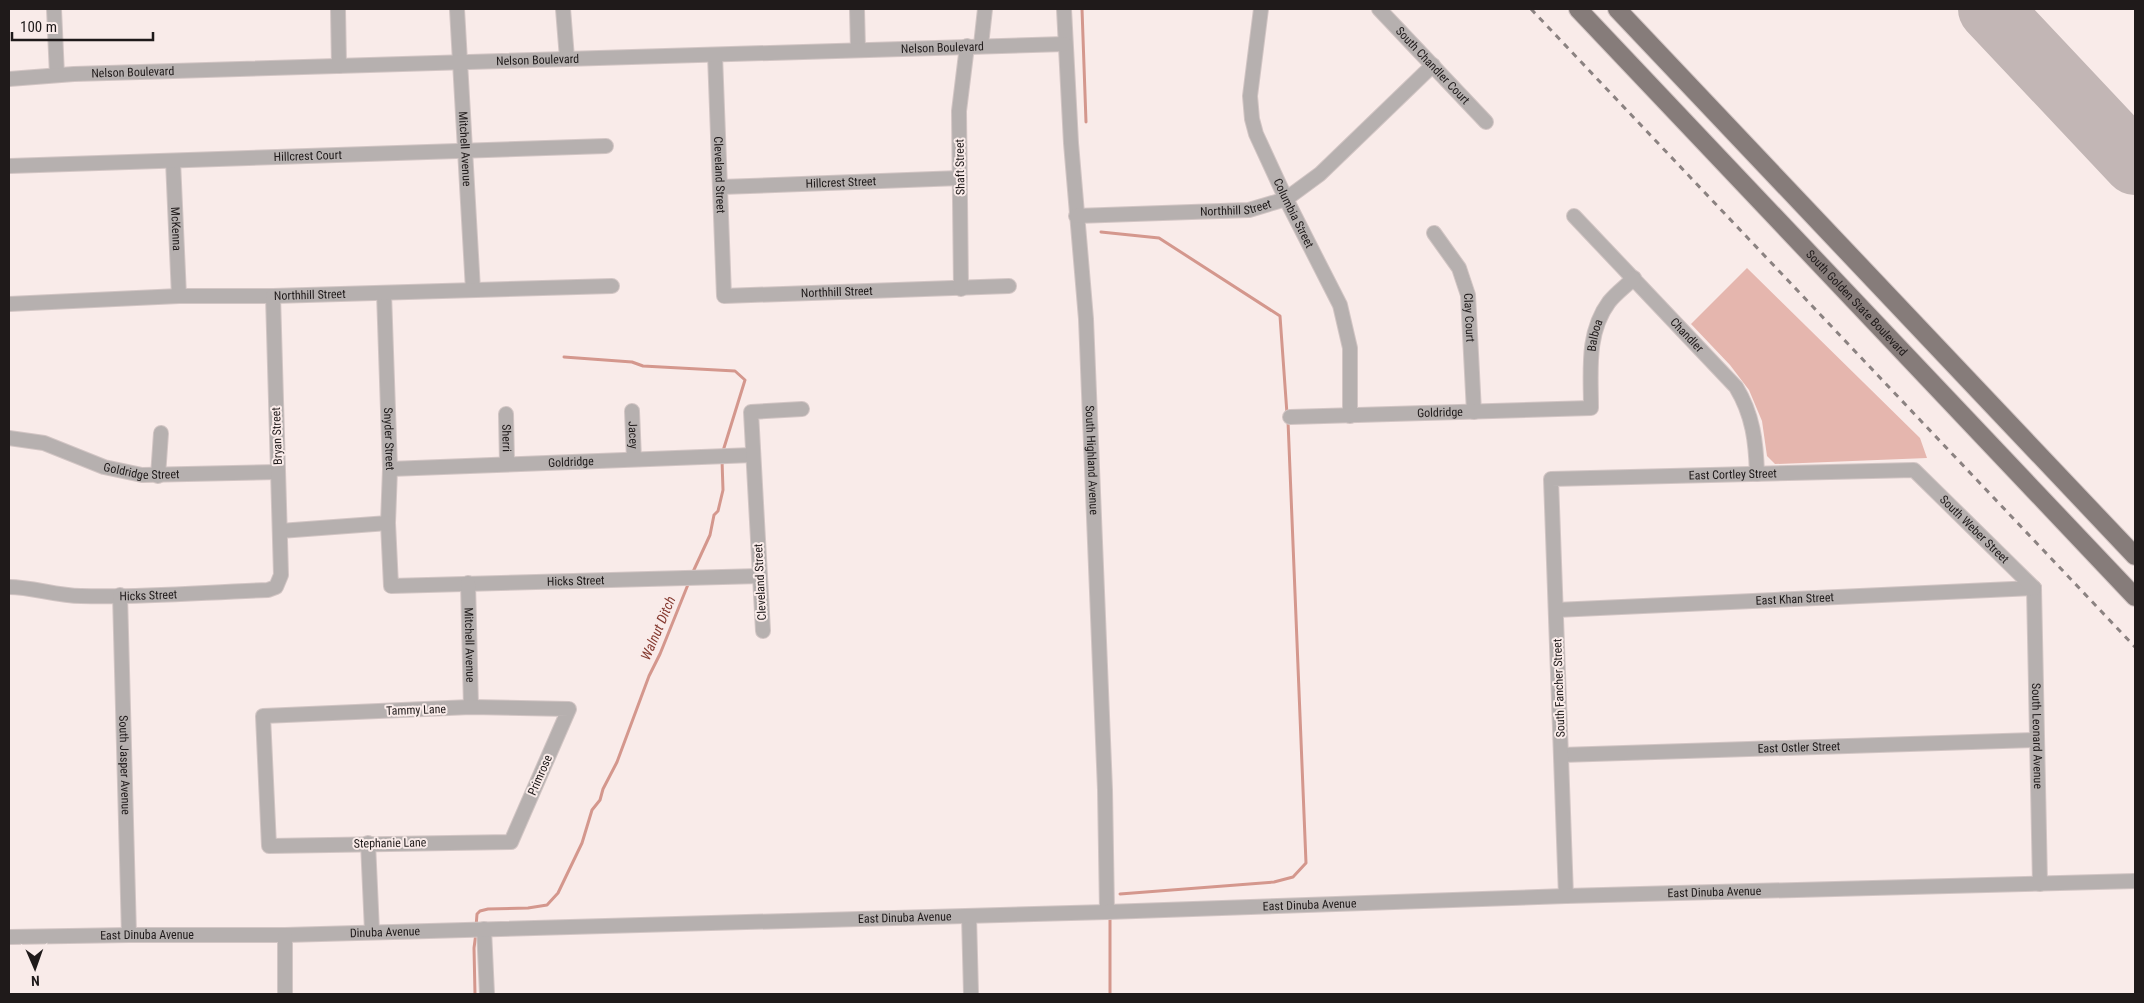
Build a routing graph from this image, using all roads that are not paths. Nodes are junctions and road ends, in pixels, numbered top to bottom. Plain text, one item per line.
1 (54, 9) edge
2 (338, 9) edge
3 (457, 9) edge
4 (563, 9) edge
5 (857, 9) edge
6 (985, 9) edge
7 (1064, 9) edge
8 (1261, 9) edge
9 (1379, 9) edge
10 (1578, 9) edge
11 (1616, 9) edge
12 (1065, 44) junction
13 (981, 45) junction
14 (966, 46) junction
15 (858, 50) junction
16 (715, 55) junction
17 (567, 58) junction
18 (459, 62) junction
19 (1433, 65) junction
20 (340, 66) junction
21 (58, 75) junction
22 (9, 79) edge
23 (1486, 122) dead end
24 (606, 146) dead end
25 (466, 150) junction
26 (173, 161) junction
27 (9, 166) edge
28 (960, 178) junction
29 (721, 187) junction
30 (1286, 199) junction
31 (1076, 216) junction
32 (1574, 216) dead end
33 (1434, 233) dead end
34 (1634, 278) junction
35 (612, 286) dead end
36 (1009, 286) dead end
37 (962, 289) junction
38 (472, 290) junction
39 (384, 293) junction
40 (179, 296) junction
41 (272, 296) junction
42 (724, 296) joint
43 (9, 304) edge
44 (1591, 408) joint
45 (802, 409) dead end
46 (632, 411) dead end
47 (1474, 412) junction
48 (506, 414) dead end
49 (1350, 416) junction
50 (1290, 417) dead end
51 (161, 433) dead end
52 (9, 438) edge
53 (753, 455) junction
54 (634, 459) junction
55 (507, 463) junction
56 (390, 468) junction
57 (1914, 470) joint
58 (278, 472) junction
59 (1757, 474) junction
60 (158, 476) junction
61 (1551, 479) joint
62 (388, 523) junction
63 (280, 531) junction
64 (2135, 556) edge
65 (281, 575) joint
66 (760, 576) junction
67 (468, 584) junction
68 (392, 586) joint
69 (9, 587) edge
70 (2034, 588) junction
71 (120, 596) junction
72 (2135, 597) edge
73 (1556, 610) junction
74 (763, 631) dead end
75 (471, 707) junction
76 (569, 709) joint
77 (2036, 740) junction
78 (1561, 755) junction
79 (510, 842) joint
80 (368, 843) junction
81 (269, 846) joint
82 (2135, 881) edge
83 (2040, 884) junction
84 (1566, 896) junction
85 (1107, 912) junction
86 (969, 916) junction
87 (484, 929) junction
88 (372, 931) junction
89 (129, 934) junction
90 (286, 935) junction
91 (9, 937) edge
92 (285, 994) edge
93 (487, 994) edge
94 (971, 994) edge

1 - 21 street
2 - 20 street
3 - 18 street, Mitchell Avenue
4 - 17 street
5 - 15 street
6 - 13 street
7 - 12 street, South Highland Avenue
8 - 30 street, Columbia Street
9 - 19 street, South Chandler Court
10 - 72 main road, South Golden State Boulevard
11 - 64 main road
12 - 13 street, Nelson Boulevard
12 - 31 street, South Highland Avenue
13 - 14 street, Nelson Boulevard
14 - 15 street, Nelson Boulevard
14 - 28 street, Shaft Street
15 - 16 street, Nelson Boulevard
16 - 17 street, Nelson Boulevard
16 - 29 street, Cleveland Street
17 - 18 street, Nelson Boulevard
18 - 20 street, Nelson Boulevard
18 - 25 street, Mitchell Avenue
19 - 23 street, South Chandler Court
19 - 30 street, Northhill Street
20 - 21 street, Nelson Boulevard
21 - 22 street, Nelson Boulevard
24 - 25 street, Hillcrest Court
25 - 26 street, Hillcrest Court
25 - 38 street, Mitchell Avenue
26 - 27 street, Hillcrest Court
26 - 40 street, McKenna
28 - 29 street, Hillcrest Street
28 - 37 street, Shaft Street
29 - 42 street, Cleveland Street
30 - 31 street, Northhill Street
30 - 49 street, Columbia Street
31 - 85 street, South Highland Avenue
32 - 34 street, Chandler
33 - 47 street, Clay Court
34 - 44 street, Balboa
34 - 59 street, Chandler
35 - 38 street, Northhill Street
36 - 37 street, Northhill Street
37 - 42 street, Northhill Street
38 - 39 street, Northhill Street
39 - 41 street, Northhill Street
39 - 56 street, Snyder Street
40 - 41 street, Northhill Street
40 - 43 street, Northhill Street
41 - 58 street, Bryan Street
44 - 47 street, Goldridge
45 - 53 street, Cleveland Street
46 - 54 street, Jacey
47 - 49 street, Goldridge
48 - 55 street, Sherri
49 - 50 street, Goldridge
51 - 60 street
52 - 60 street, Goldridge Street
53 - 54 street, Goldridge
53 - 66 street, Cleveland Street
54 - 55 street, Goldridge
55 - 56 street, Goldridge
56 - 62 street, Snyder Street
57 - 59 street, East Cortley Street
57 - 70 street, South Weber Street
58 - 60 street, Goldridge Street
58 - 63 street, Bryan Street
59 - 61 street, East Cortley Street
61 - 73 street, South Fancher Street
62 - 63 street
62 - 68 street, Snyder Street
63 - 65 street, Bryan Street
65 - 71 street, Hicks Street
66 - 67 street, Hicks Street
66 - 74 street, Cleveland Street
67 - 68 street, Hicks Street
67 - 75 street, Mitchell Avenue
69 - 71 street, Hicks Street
70 - 73 street, East Khan Street
70 - 77 street, South Leonard Avenue
71 - 89 street, South Jasper Avenue
73 - 78 street, South Fancher Street
75 - 76 street, Tammy Lane
75 - 81 street, Tammy Lane
76 - 79 street, Primrose
77 - 78 street, East Ostler Street
77 - 83 street, South Leonard Avenue
78 - 84 street, South Fancher Street
79 - 80 street, Stephanie Lane
80 - 81 street, Stephanie Lane
80 - 88 street
82 - 83 street, East Dinuba Avenue
83 - 84 street, East Dinuba Avenue
84 - 85 street, East Dinuba Avenue
85 - 86 street, East Dinuba Avenue
86 - 87 street, East Dinuba Avenue
86 - 94 street
87 - 88 street, Dinuba Avenue
87 - 93 street
88 - 90 street, Dinuba Avenue
89 - 90 street, East Dinuba Avenue
89 - 91 street, East Dinuba Avenue
90 - 92 street

